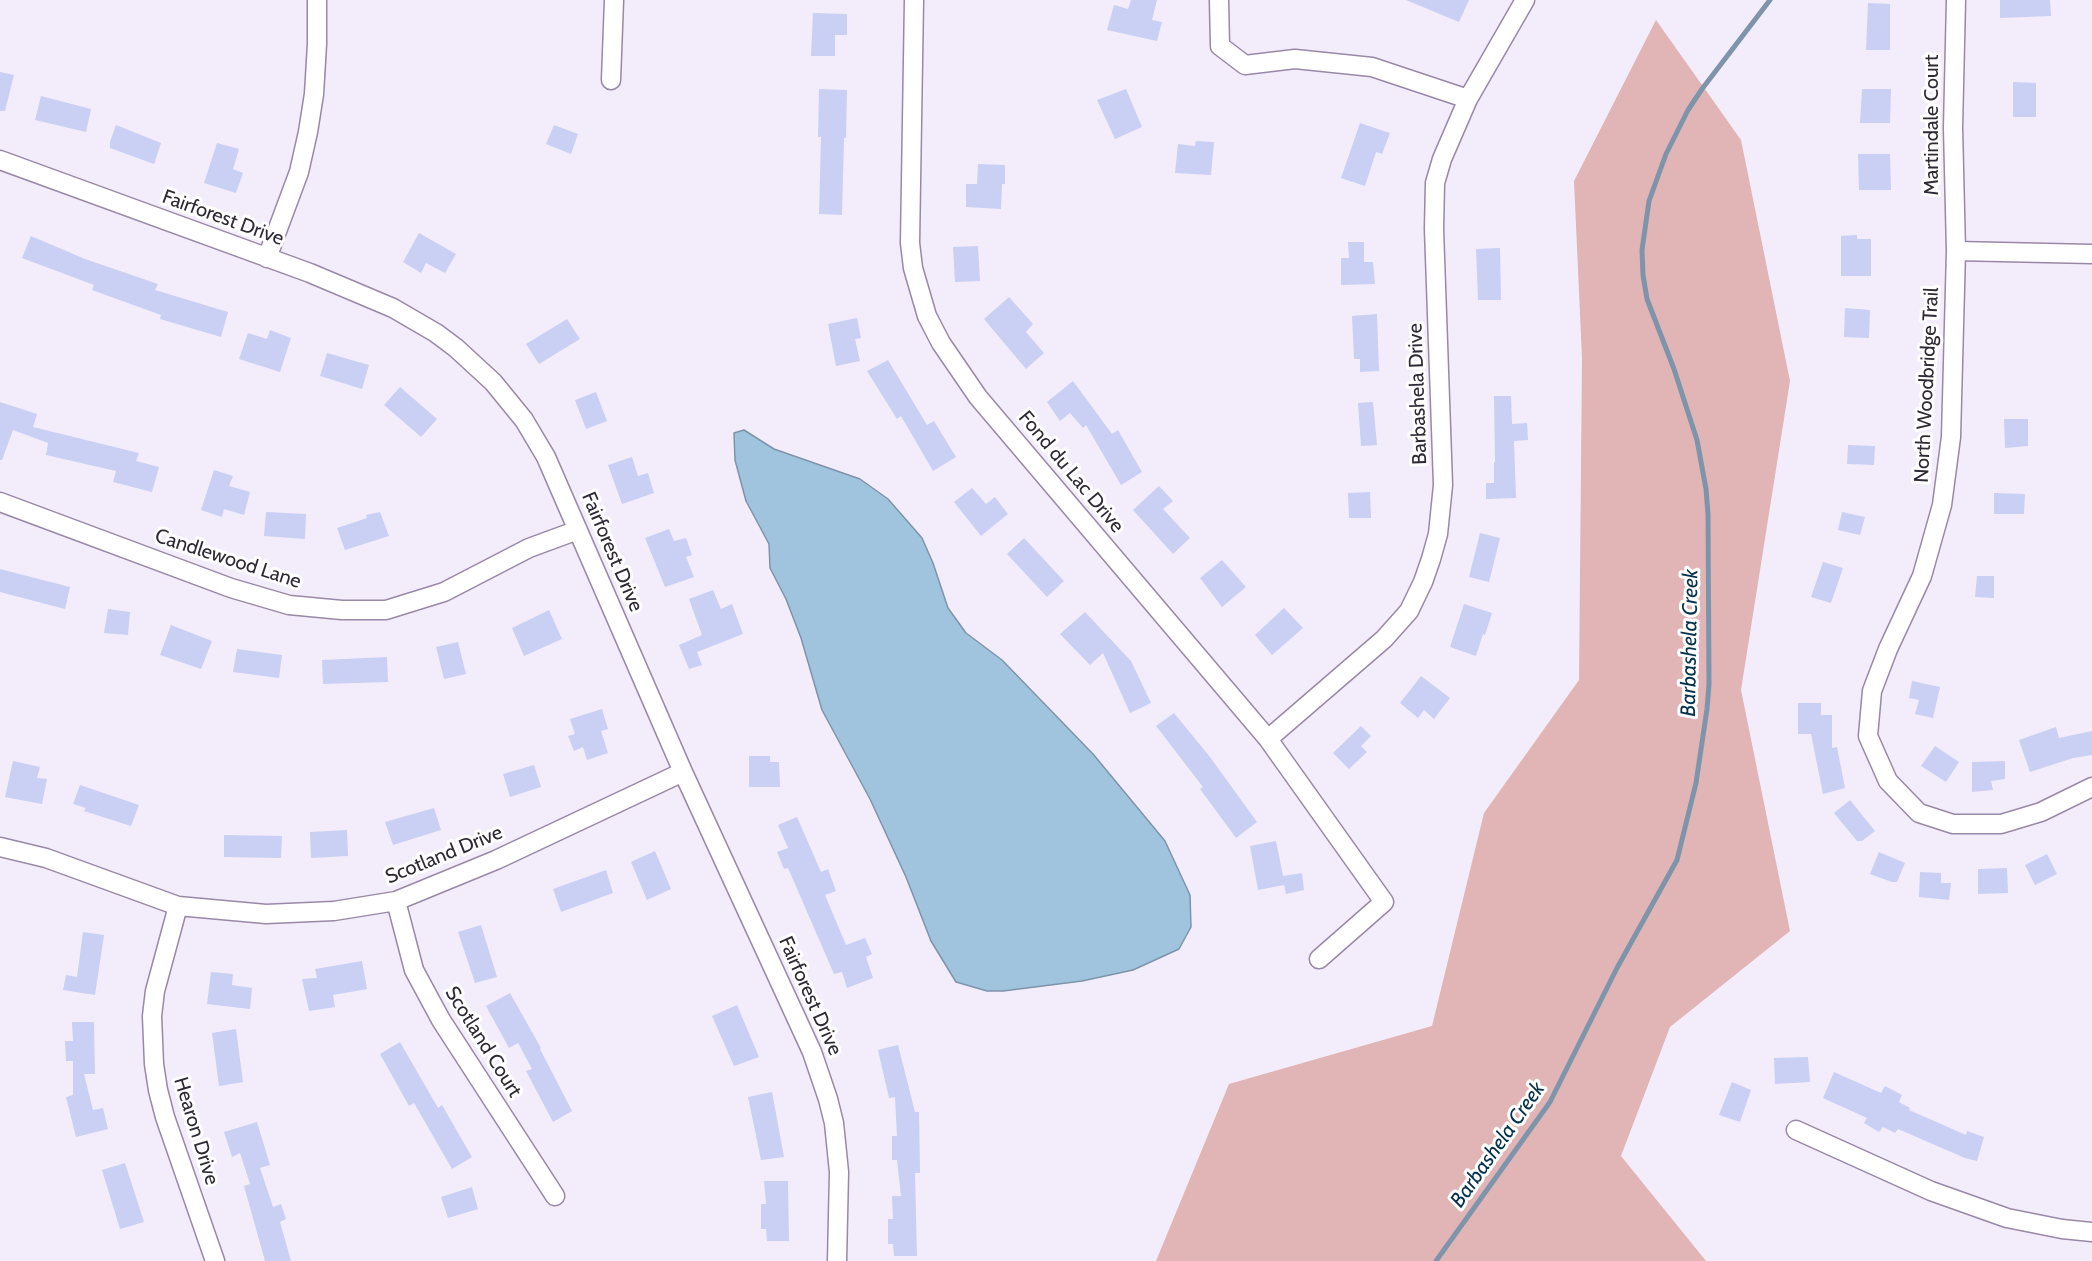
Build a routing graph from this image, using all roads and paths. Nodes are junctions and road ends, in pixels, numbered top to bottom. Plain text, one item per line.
1 (317, 0) edge
2 (614, 0) edge
3 (914, 0) edge
4 (1219, 0) edge
5 (1525, 0) edge
6 (1956, 0) edge
7 (611, 80) dead end
8 (1468, 99) junction
9 (0, 160) edge
10 (1956, 250) junction
11 (2092, 254) edge
12 (267, 258) junction
13 (0, 502) edge
14 (578, 530) junction
15 (1268, 739) junction
16 (683, 772) junction
17 (2092, 787) edge
18 (0, 847) edge
19 (396, 901) junction
20 (178, 906) junction
21 (1319, 959) dead end
22 (1796, 1130) dead end
23 (555, 1196) dead end
24 (2092, 1232) edge
25 (215, 1261) edge
26 (837, 1261) edge

1 - 12 street
2 - 7 street
3 - 15 street, Fond du Lac Drive
4 - 8 street
5 - 8 street, Barbashela Drive
6 - 10 street, Martindale Court
8 - 15 street, Barbashela Drive
9 - 12 street, Fairforest Drive
10 - 11 street
10 - 17 street, North Woodbridge Trail
12 - 14 street, Fairforest Drive
13 - 14 street, Candlewood Lane
14 - 16 street, Fairforest Drive
15 - 21 street, Fond du Lac Drive
16 - 19 street, Scotland Drive
16 - 26 street, Fairforest Drive
18 - 20 street, Scotland Drive
19 - 20 street, Scotland Drive
19 - 23 street, Scotland Court
20 - 25 street, Hearon Drive
22 - 24 street

